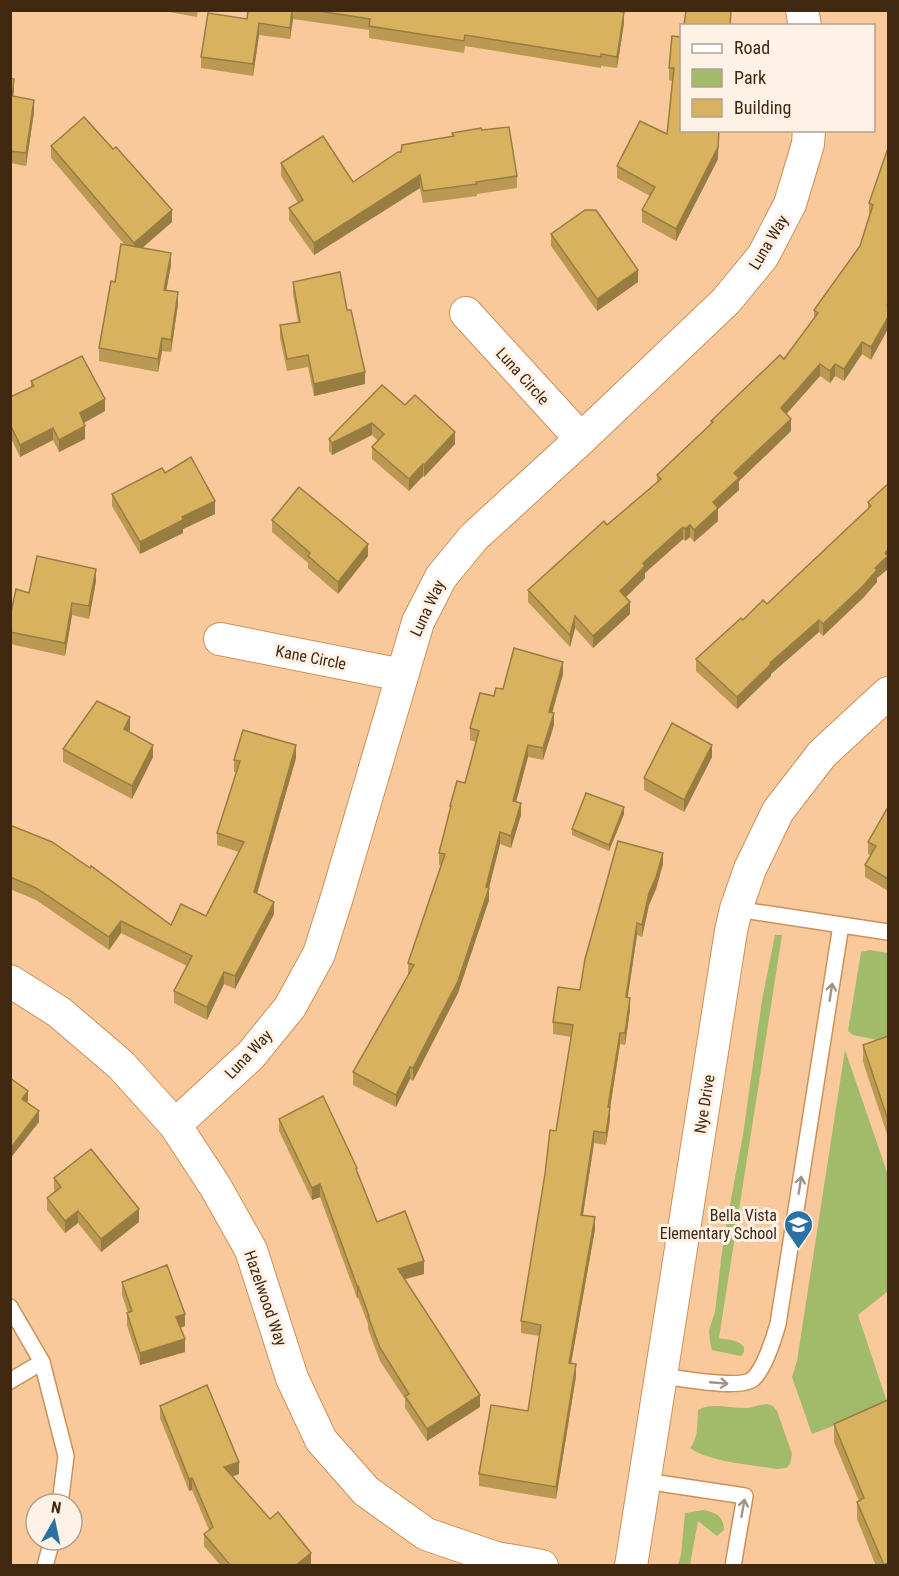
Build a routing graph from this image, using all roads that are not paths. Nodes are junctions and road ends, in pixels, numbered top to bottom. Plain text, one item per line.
1 (809, 132) edge
2 (466, 313) dead end
3 (581, 439) junction
4 (220, 639) dead end
5 (402, 675) junction
6 (888, 693) edge
7 (736, 909) junction
8 (841, 925) junction
9 (888, 932) edge
10 (10, 981) edge
11 (175, 1125) junction
12 (10, 1307) edge
13 (42, 1362) junction
14 (661, 1376) junction
15 (10, 1381) edge
16 (645, 1480) junction
17 (62, 1492) edge
18 (542, 1566) edge
19 (632, 1566) edge
20 (733, 1566) edge

1 - 3 street, Luna Way
2 - 3 street, Luna Circle
3 - 5 street, Luna Way
4 - 5 street, Kane Circle
5 - 11 street, Luna Way
6 - 7 street, Nye Drive
7 - 8 lane
7 - 14 street, Nye Drive
8 - 9 lane
14 -> 8 lane
10 - 11 street, Hazelwood Way
11 - 18 street, Hazelwood Way
12 - 13 lane
13 - 15 lane
13 - 17 lane
14 - 16 street, Nye Drive
16 - 19 street, Nye Drive
20 -> 16 lane

